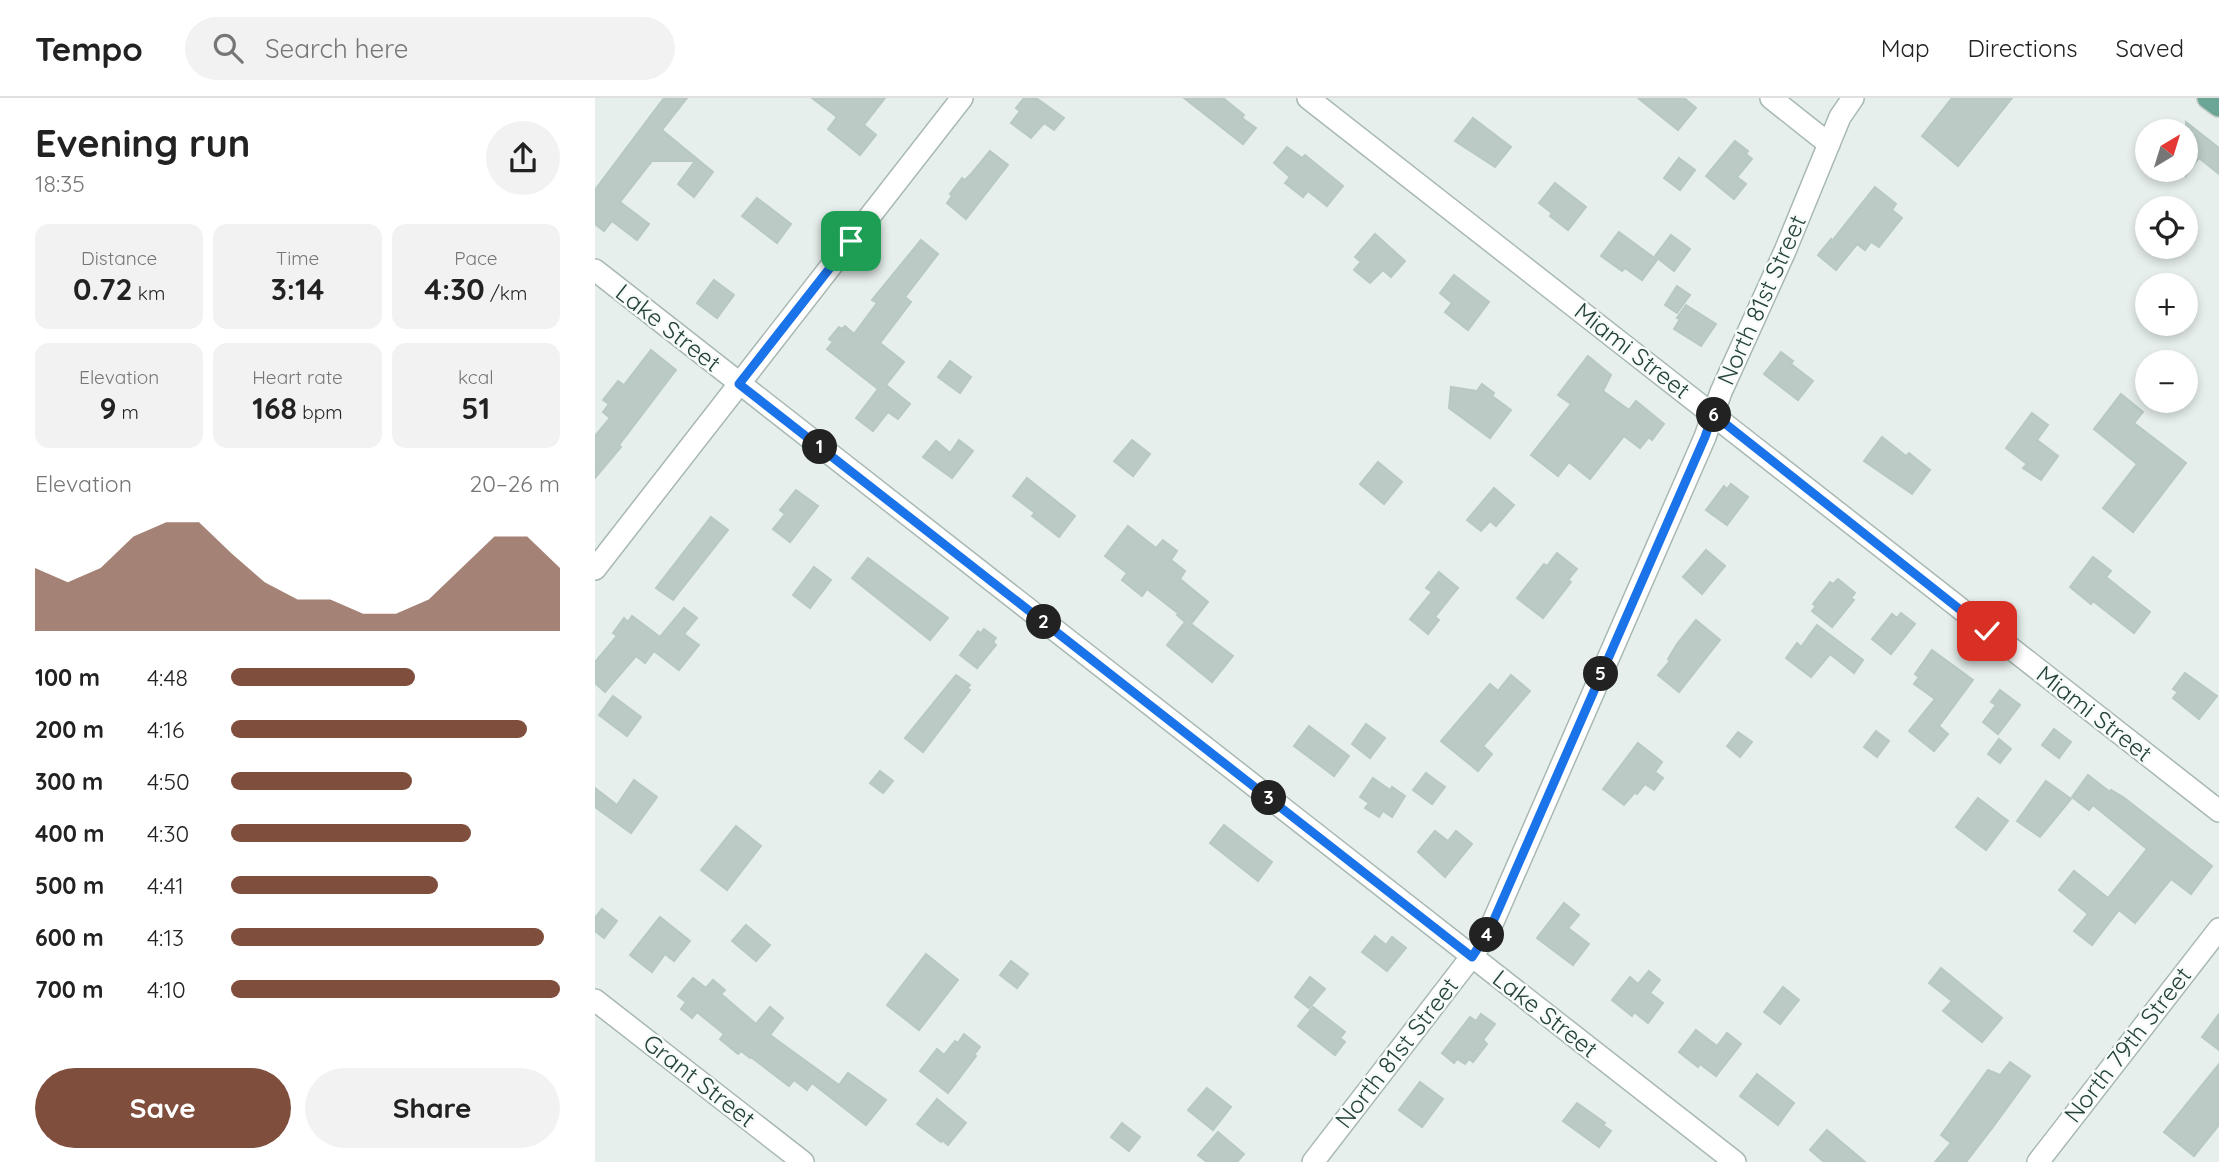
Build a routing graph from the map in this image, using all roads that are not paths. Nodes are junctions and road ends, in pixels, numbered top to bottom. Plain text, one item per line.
1 (962, 98) edge
2 (1308, 98) edge
3 (1770, 98) edge
4 (1853, 98) edge
5 (2209, 98) edge
6 (2219, 106) edge
7 (1829, 144) junction
8 (595, 270) edge
9 (739, 384) junction
10 (1713, 414) junction
11 (595, 569) edge
12 (2219, 811) edge
13 (2219, 929) edge
14 (1472, 957) junction
15 (595, 1000) edge
16 (803, 1162) edge
17 (1313, 1162) edge
18 (1735, 1162) edge
19 (2038, 1162) edge

1 - 9 street
2 - 10 street, Miami Street
3 - 7 street
4 - 7 street, North 81st Street
5 - 6 main road
7 - 10 street, North 81st Street
8 - 9 street, Lake Street
9 - 11 street
9 - 14 street, Lake Street
10 - 12 street, Miami Street
10 - 14 street, North 81st Street
13 - 19 street, North 79th Street
14 - 17 street, North 81st Street
14 - 18 street, Lake Street
15 - 16 street, Grant Street

